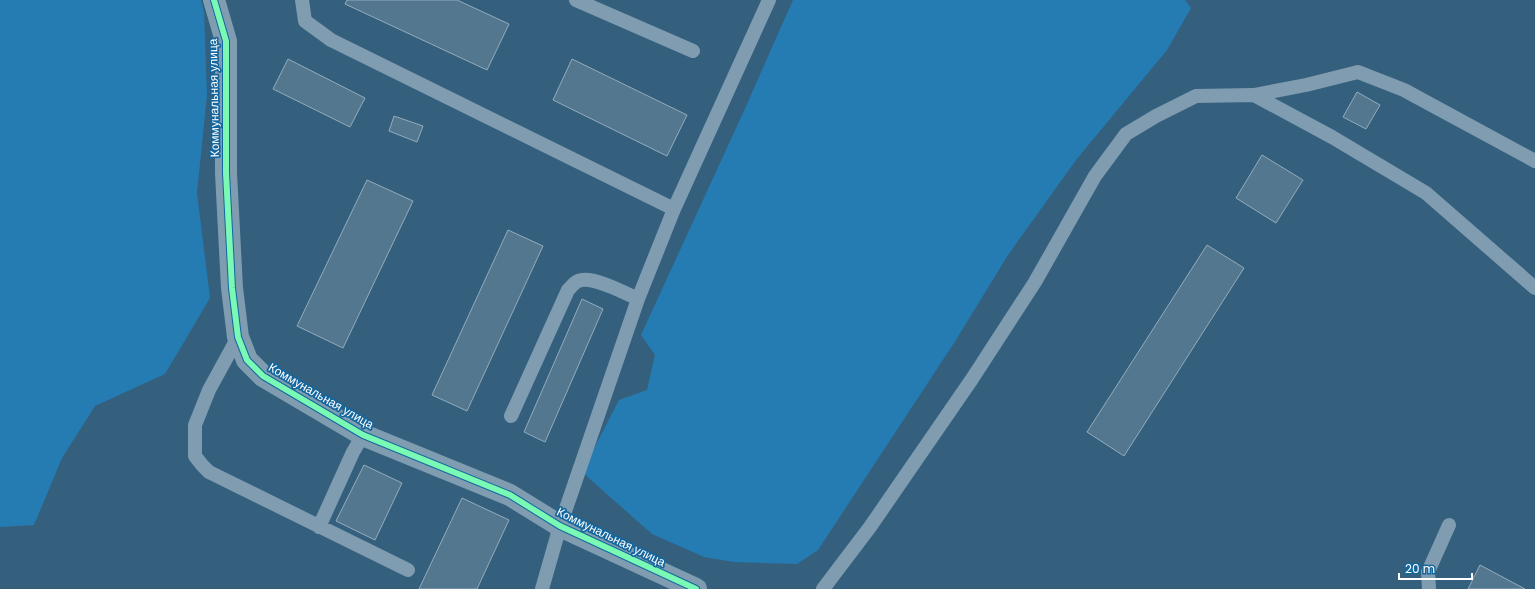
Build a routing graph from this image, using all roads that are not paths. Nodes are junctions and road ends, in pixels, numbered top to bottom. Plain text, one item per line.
1 (214, 0) edge
2 (302, 0) edge
3 (576, 0) edge
4 (769, 0) edge
5 (693, 51) dead end
6 (1254, 95) junction
7 (1535, 161) edge
8 (674, 209) junction
9 (1535, 288) edge
10 (638, 299) junction
11 (238, 337) junction
12 (512, 416) dead end
13 (363, 435) junction
14 (1450, 525) dead end
15 (560, 526) junction
16 (319, 527) junction
17 (408, 570) dead end
18 (542, 589) edge
19 (696, 589) edge
20 (823, 589) edge
21 (1429, 589) edge

1 - 11 street, Коммунальная улица
2 - 8 lane
3 - 5 lane
4 - 8 lane
6 - 7 lane
6 - 9 lane
6 - 20 lane
8 - 10 lane
10 - 12 lane
10 - 15 lane
11 - 13 street, Коммунальная улица
11 - 16 lane
13 - 15 street, Коммунальная улица
13 - 16 lane
14 - 21 lane
15 - 18 lane
15 - 19 street, Коммунальная улица
16 - 17 lane

